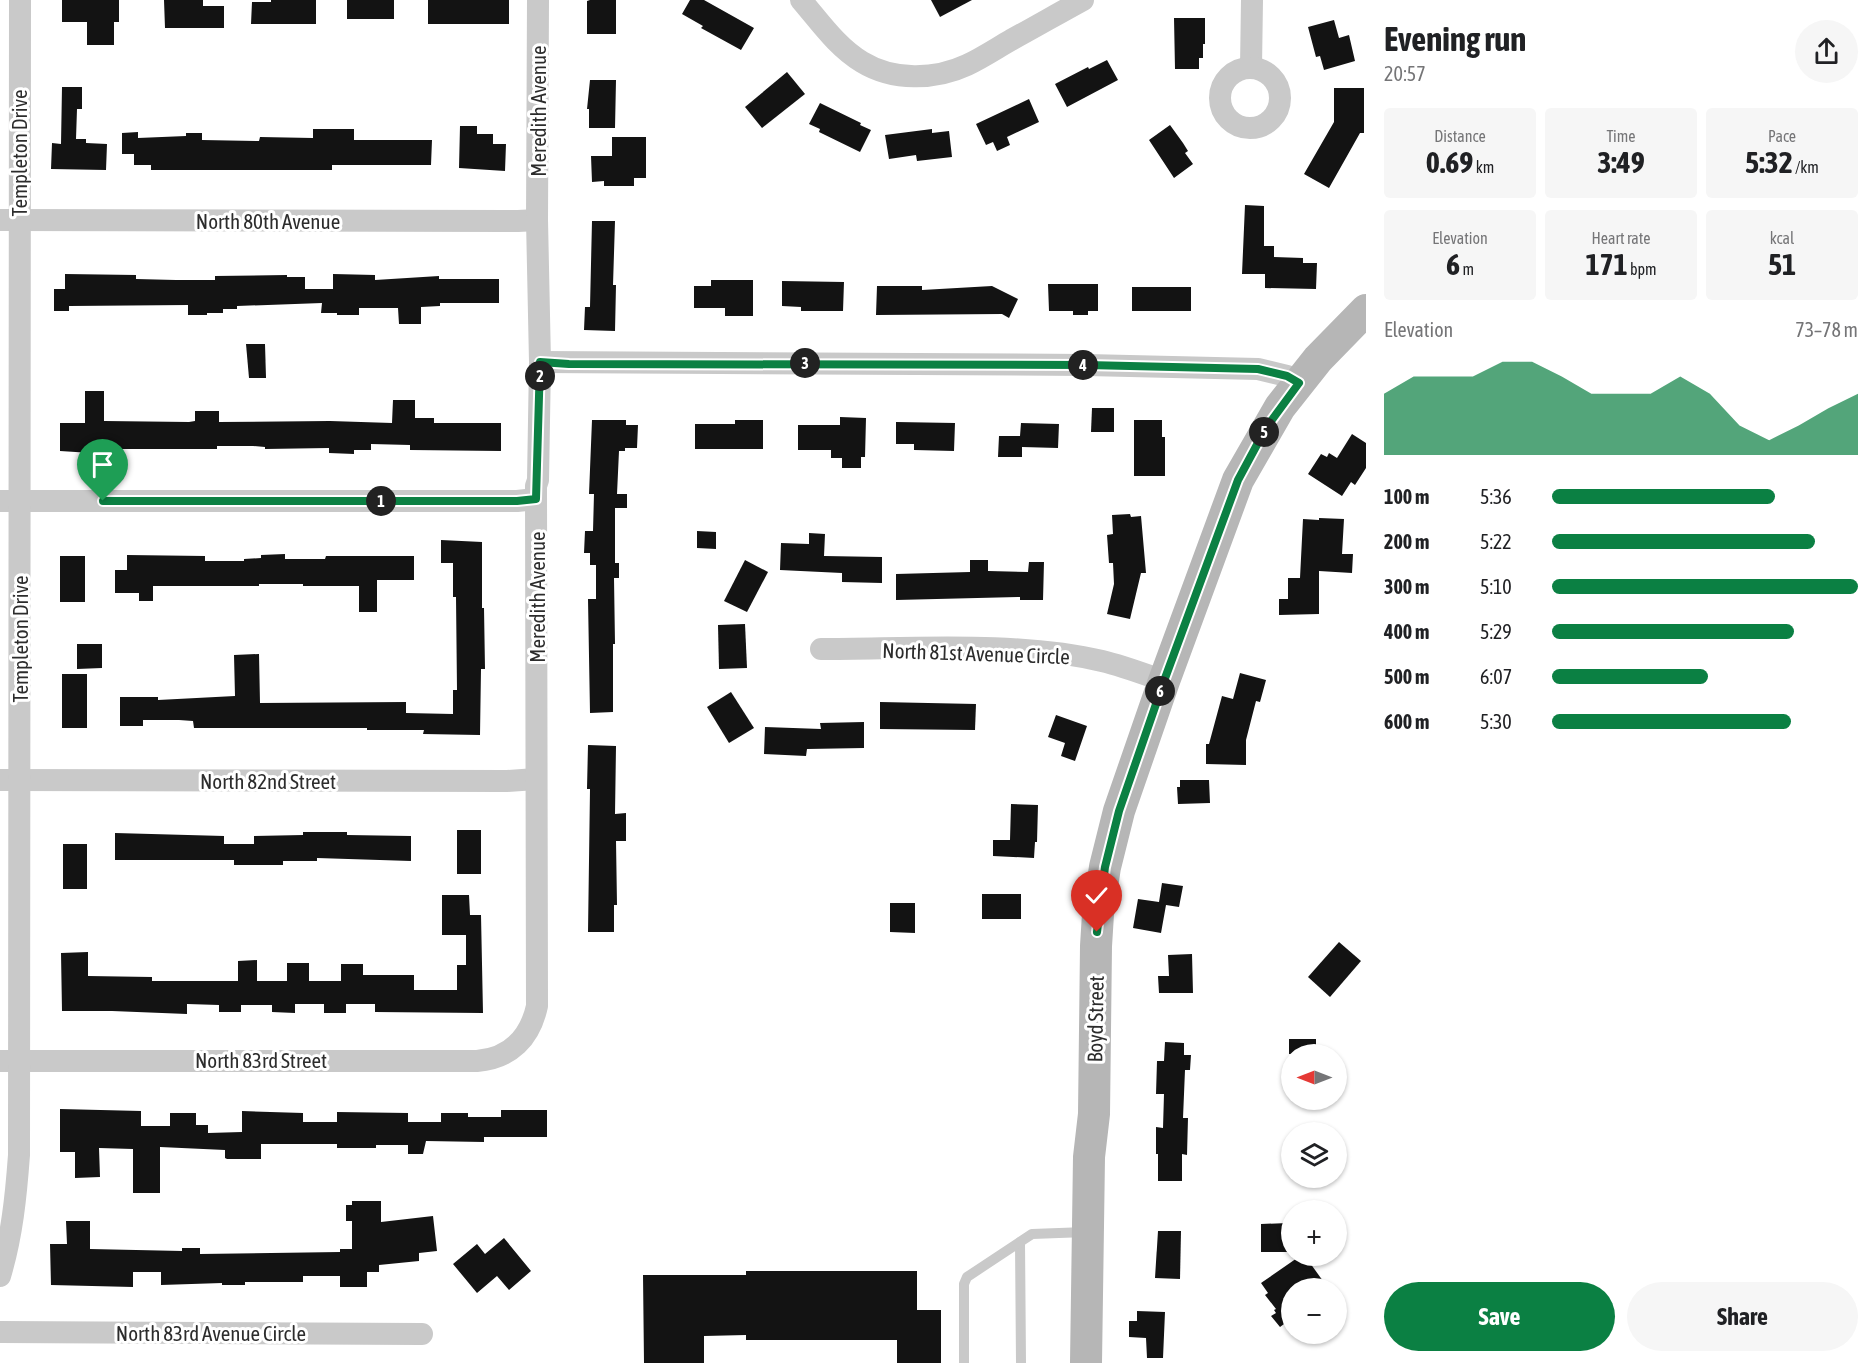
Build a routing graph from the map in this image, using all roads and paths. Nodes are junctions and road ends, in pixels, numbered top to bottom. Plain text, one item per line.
1 (20, 0) edge
2 (538, 0) edge
3 (801, 0) edge
4 (1083, 0) edge
5 (1252, 0) edge
6 (1251, 68) dead end
7 (10, 220) edge
8 (537, 220) junction
9 (1366, 310) edge
10 (540, 362) junction
11 (1299, 383) junction
12 (536, 499) junction
13 (10, 501) edge
14 (821, 649) dead end
15 (1164, 681) junction
16 (536, 779) junction
17 (10, 780) edge
18 (519, 1044) joint
19 (10, 1061) edge
20 (1088, 1232) junction
21 (1020, 1242) junction
22 (0, 1276) edge
23 (0, 1332) edge
24 (422, 1334) dead end
25 (964, 1363) edge
26 (1021, 1363) edge
27 (1086, 1363) edge

1 - 7 street, Templeton Drive
2 - 8 street, Meredith Avenue
3 - 4 street
5 - 6 street
7 - 8 street, North 80th Avenue
7 - 13 street, Templeton Drive
8 - 10 street, Meredith Avenue
9 - 11 street, Boyd Street
10 - 11 street
10 - 12 street, Meredith Avenue
11 - 15 street, Boyd Street
12 - 13 street
12 - 16 street, Meredith Avenue
13 - 17 street, Templeton Drive
14 - 15 street, North 81st Avenue Circle
15 - 20 street, Boyd Street
16 - 17 street, North 82nd Street
16 - 18 street, Meredith Avenue
17 - 19 street, Templeton Drive
18 - 19 street, North 83rd Street
19 - 22 street, Templeton Drive
20 - 21 lane
20 - 27 street, Boyd Street
21 - 25 lane
21 - 26 lane
23 - 24 street, North 83rd Avenue Circle

